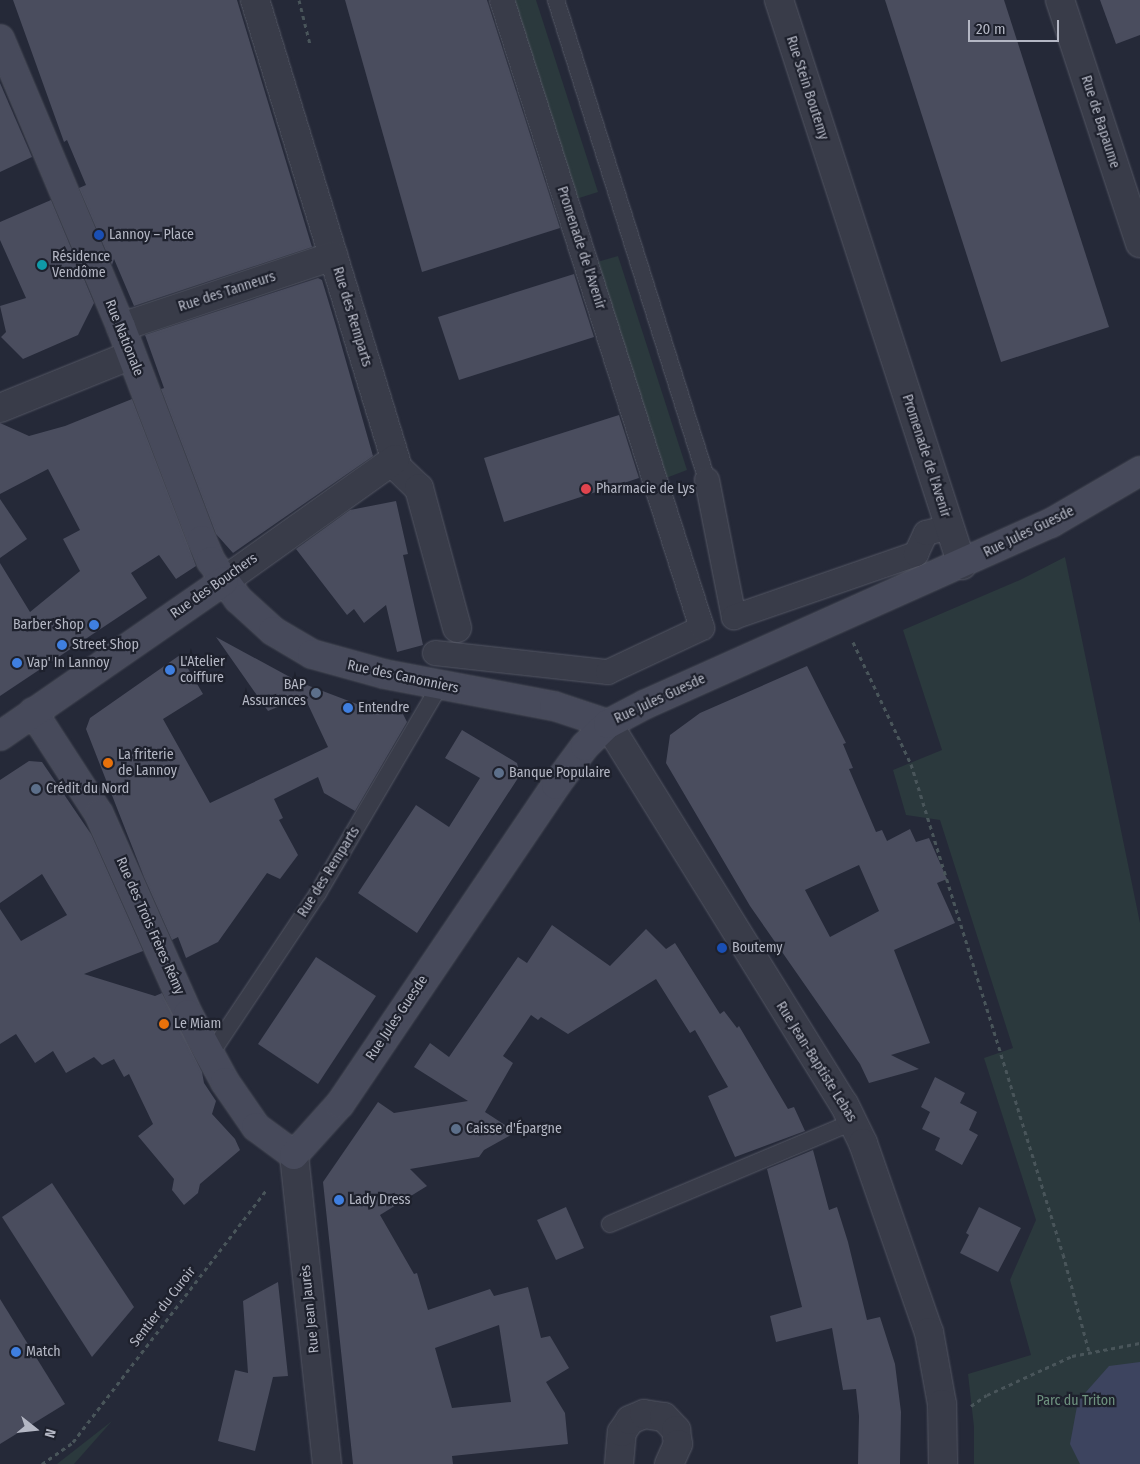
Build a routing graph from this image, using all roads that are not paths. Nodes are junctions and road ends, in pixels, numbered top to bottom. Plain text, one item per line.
1 (255, 0) edge
2 (502, 0) edge
3 (556, 0) edge
4 (779, 0) edge
5 (1060, 0) edge
6 (0, 38) edge
7 (835, 176) joint
8 (1140, 243) edge
9 (333, 256) junction
10 (121, 327) junction
11 (131, 355) junction
12 (7, 405) edge
13 (395, 459) junction
14 (1140, 471) edge
15 (707, 480) joint
16 (950, 527) junction
17 (962, 565) junction
18 (224, 581) junction
19 (734, 616) junction
20 (457, 628) dead end
21 (702, 628) junction
22 (435, 653) dead end
23 (440, 685) junction
24 (33, 712) junction
25 (608, 724) junction
26 (0, 736) edge
27 (210, 1055) junction
28 (854, 1122) junction
29 (294, 1155) junction
30 (610, 1224) dead end
31 (327, 1464) edge
32 (619, 1464) edge
33 (669, 1464) edge
34 (943, 1464) edge

1 - 9 street, Rue des Remparts
2 - 21 street, Promenade de l'Avenir
3 - 15 lane
4 - 7 street, Rue Stein Boutemy
5 - 8 street, Rue de Bapaume
6 - 10 main road, Rue Nationale
7 - 16 street, Promenade de l'Avenir
9 - 10 street, Rue des Tanneurs
9 - 13 street, Rue des Remparts
10 - 11 main road, Rue Nationale
11 - 12 street
11 - 18 main road, Rue Nationale
13 - 18 street, Rue des Bouchers
13 - 20 street, Rue des Remparts
14 - 17 main road, Rue Jules Guesde
15 - 19 street
16 - 17 street, Promenade de l'Avenir
16 - 19 street
17 - 25 main road, Rue Jules Guesde
18 - 23 main road, Rue des Canonniers
18 - 24 main road, Rue des Bouchers
19 - 21 street
21 - 22 street
23 - 25 main road, Rue des Canonniers
23 - 27 lane, Rue des Remparts
24 - 26 main road, Rue des Bouchers
24 - 27 main road, Rue des Trois Frères Rémy
25 - 28 street, Rue Jean-Baptiste Lebas
25 - 29 main road, Rue Jules Guesde
27 - 29 main road, Rue des Trois Frères Rémy
28 - 30 lane
28 - 34 street, Rue Jean-Baptiste Lebas
29 - 31 street, Rue Jean Jaurès
32 - 33 street

